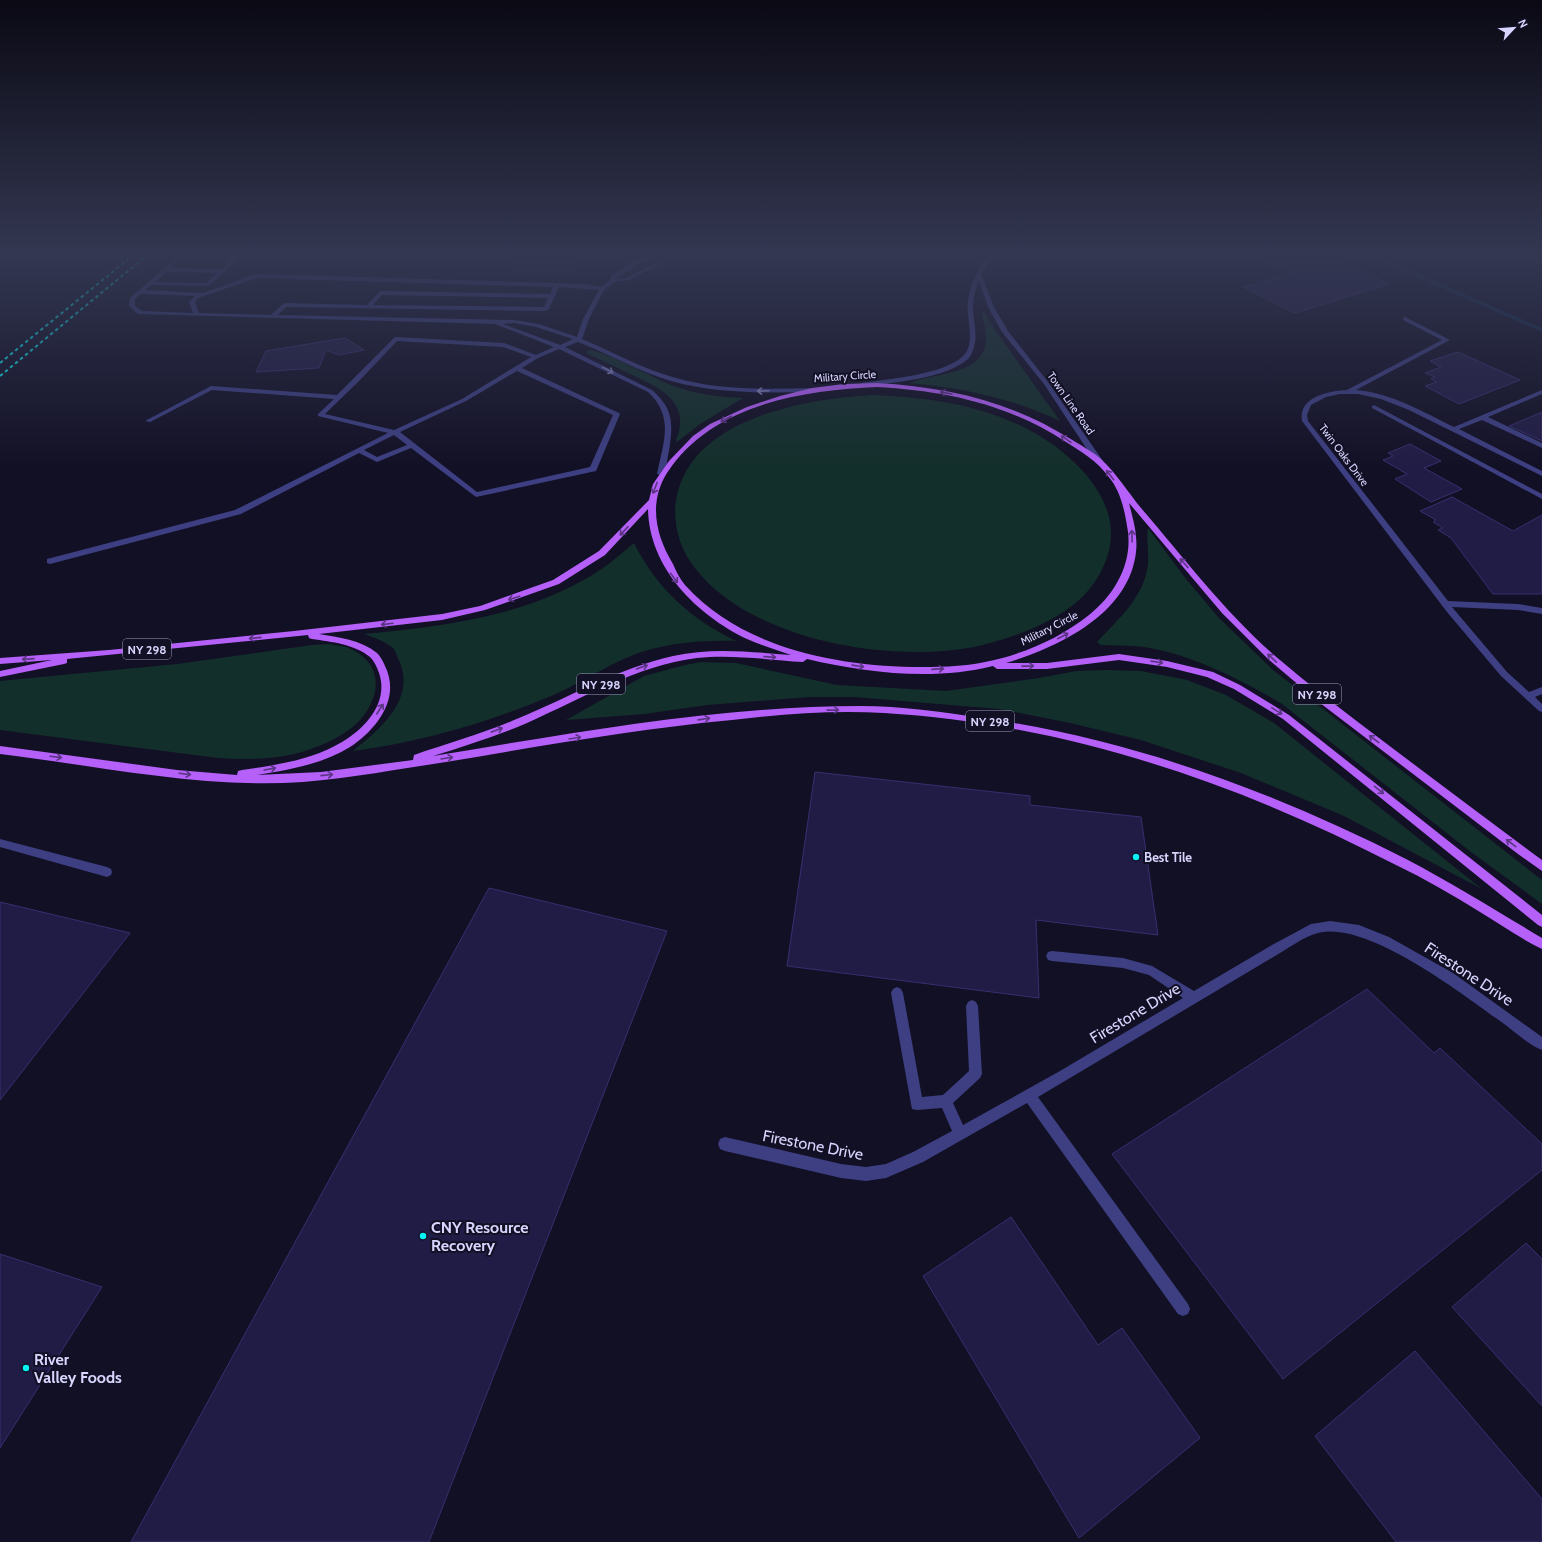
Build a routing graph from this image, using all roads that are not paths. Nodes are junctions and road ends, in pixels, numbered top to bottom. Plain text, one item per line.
1 (499, 325) edge
2 (536, 325) edge
3 (584, 325) edge
4 (972, 325) edge
5 (1001, 325) edge
6 (1417, 325) edge
7 (579, 339) junction
8 (561, 348) junction
9 (536, 357) junction
10 (517, 368) junction
11 (861, 385) junction
12 (816, 390) junction
13 (1348, 392) junction
14 (1542, 392) edge
15 (340, 397) junction
16 (1374, 407) dead end
17 (1482, 417) junction
18 (148, 421) dead end
19 (1454, 429) junction
20 (395, 432) junction
21 (412, 445) junction
22 (1542, 446) edge
23 (358, 450) junction
24 (1099, 461) junction
25 (661, 474) junction
26 (1542, 474) edge
27 (1122, 490) junction
28 (1542, 497) edge
29 (650, 502) junction
30 (50, 561) dead end
31 (1446, 604) junction
32 (1542, 611) edge
33 (294, 634) junction
34 (109, 653) junction
35 (819, 660) junction
36 (0, 661) edge
37 (975, 666) junction
38 (0, 674) edge
39 (1542, 690) edge
40 (1528, 696) junction
41 (1542, 709) edge
42 (0, 750) edge
43 (18, 752) junction
44 (0, 754) edge
45 (394, 766) junction
46 (218, 779) junction
47 (0, 843) edge
48 (1542, 866) edge
49 (107, 872) dead end
50 (1542, 922) edge
51 (1542, 944) edge
52 (1052, 956) dead end
53 (896, 993) dead end
54 (1194, 998) junction
55 (972, 1006) dead end
56 (1542, 1044) edge
57 (1029, 1095) junction
58 (946, 1101) junction
59 (960, 1134) junction
60 (725, 1144) dead end
61 (1182, 1309) dead end

1 - 8 street
2 - 7 street
3 - 7 street
4 - 11 street
5 - 24 street, Town Line Road
6 - 13 street
7 - 8 street
12 -> 7 street
8 - 9 street
8 -> 25 street
9 - 10 street
9 - 15 street
10 - 20 street
10 - 21 street
11 - 12 main road, Military Circle / NY 298
24 -> 11 main road, Military Circle / NY 298
12 -> 25 main road, Military Circle / NY 298
13 - 19 street, Twin Oaks Drive
13 - 31 street, Twin Oaks Drive
14 - 17 street
15 - 18 street
15 - 20 street
16 - 28 street
17 - 19 street
17 - 22 street
19 - 26 street, Twin Oaks Drive
20 - 21 street
20 - 23 street
21 - 23 street
23 - 30 street
27 -> 24 main road, Military Circle / NY 298
25 -> 29 main road, Military Circle / NY 298
37 -> 27 main road, Military Circle
48 -> 27 main road, NY 298
29 -> 33 main road, NY 298
29 -> 35 main road, Military Circle
31 - 32 street
31 - 40 street, Twin Oaks Drive
33 -> 34 main road, NY 298
46 -> 33 main road
34 -> 36 main road, NY 298
34 - 38 main road
35 -> 37 main road, Military Circle
45 -> 35 main road, NY 298
37 -> 50 main road, NY 298
39 - 40 street
40 - 41 street, Twin Oaks Drive
42 - 43 main road, NY 298
43 - 44 main road
43 -> 46 main road, NY 298
46 -> 45 main road, NY 298
45 -> 51 main road, NY 298
47 - 49 street
52 - 54 street
53 - 58 street
54 - 56 street, Firestone Drive
54 - 57 street, Firestone Drive
55 - 58 street
57 - 59 street, Firestone Drive
57 - 61 street
58 - 59 street
59 - 60 street, Firestone Drive

